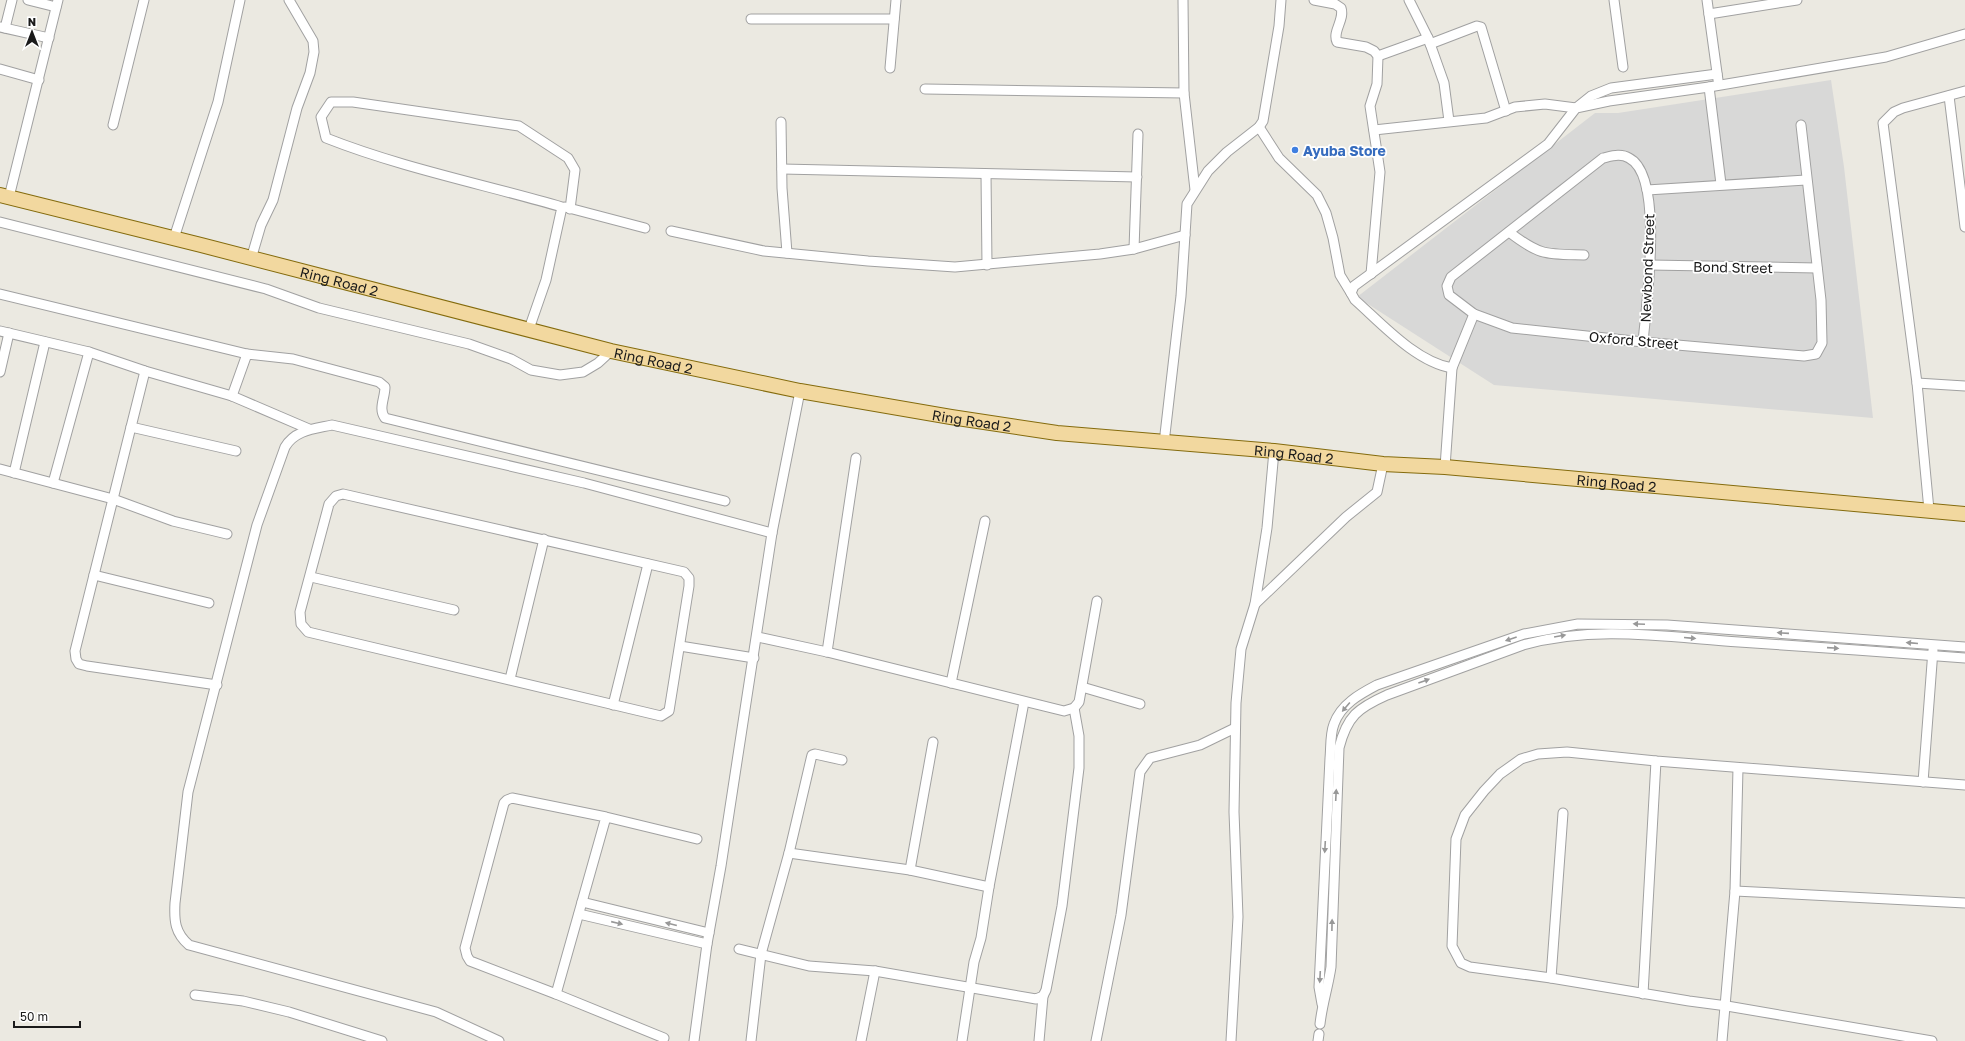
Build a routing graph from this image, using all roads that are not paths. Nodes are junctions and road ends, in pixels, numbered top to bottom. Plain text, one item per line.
1 (12, 0) edge
2 (28, 0) edge
3 (144, 0) edge
4 (240, 0) edge
5 (288, 0) edge
6 (896, 0) edge
7 (1183, 0) edge
8 (1281, 0) edge
9 (1314, 0) edge
10 (1409, 0) edge
11 (1614, 0) edge
12 (1707, 0) edge
13 (1797, 0) edge
14 (57, 4) edge
15 (1709, 14) junction
16 (751, 19) dead end
17 (894, 19) junction
18 (3, 27) edge
19 (1965, 34) edge
20 (49, 38) junction
21 (1429, 41) junction
22 (1378, 56) junction
23 (890, 68) dead end
24 (1623, 68) dead end
25 (0, 69) edge
26 (1716, 70) junction
27 (40, 80) junction
28 (1719, 85) junction
29 (1709, 87) junction
30 (926, 89) dead end
31 (1965, 91) edge
32 (1184, 93) junction
33 (1949, 96) junction
34 (1576, 108) junction
35 (1506, 110) junction
36 (1449, 121) junction
37 (781, 122) dead end
38 (1801, 124) dead end
39 (113, 125) dead end
40 (1259, 127) junction
41 (1374, 130) junction
42 (1138, 134) dead end
43 (782, 169) junction
44 (986, 174) junction
45 (1136, 177) junction
46 (1806, 180) junction
47 (1721, 184) junction
48 (1195, 190) junction
49 (1647, 190) junction
50 (4, 196) edge
51 (566, 208) junction
52 (0, 222) edge
53 (1965, 227) edge
54 (645, 228) dead end
55 (671, 231) dead end
56 (1509, 232) junction
57 (1185, 235) junction
58 (174, 238) junction
59 (1134, 249) junction
60 (788, 253) junction
61 (1584, 255) dead end
62 (251, 259) junction
63 (987, 265) junction
64 (1650, 265) junction
65 (1816, 268) junction
66 (1371, 274) junction
67 (1351, 293) junction
68 (0, 294) edge
69 (1474, 314) junction
70 (529, 329) junction
71 (5, 332) edge
72 (45, 342) junction
73 (1643, 342) junction
74 (611, 351) junction
75 (89, 352) junction
76 (247, 354) junction
77 (1452, 368) junction
78 (145, 371) junction
79 (0, 372) edge
80 (1917, 383) junction
81 (1965, 386) edge
82 (800, 391) junction
83 (232, 396) junction
84 (131, 427) junction
85 (309, 429) junction
86 (1164, 443) junction
87 (236, 450) dead end
88 (1274, 451) junction
89 (856, 458) dead end
90 (1383, 464) junction
91 (1445, 467) junction
92 (0, 469) edge
93 (14, 472) junction
94 (53, 483) junction
95 (113, 499) junction
96 (724, 501) dead end
97 (1929, 510) junction
98 (1965, 514) edge
99 (985, 521) dead end
100 (772, 533) junction
101 (227, 534) dead end
102 (544, 539) junction
103 (648, 564) junction
104 (94, 575) junction
105 (312, 577) junction
106 (1097, 600) dead end
107 (209, 603) dead end
108 (1255, 604) junction
109 (454, 610) dead end
110 (1667, 625) junction
111 (1667, 636) junction
112 (758, 637) junction
113 (1933, 645) junction
114 (680, 646) junction
115 (1965, 647) edge
116 (827, 652) junction
117 (1933, 655) junction
118 (754, 658) junction
119 (1965, 658) edge
120 (510, 679) junction
121 (951, 683) junction
122 (217, 685) junction
123 (1082, 687) junction
124 (1024, 702) junction
125 (1140, 704) dead end
126 (612, 705) junction
127 (1074, 708) junction
128 (1236, 728) junction
129 (933, 742) dead end
130 (842, 760) dead end
131 (1656, 761) junction
132 (1738, 768) junction
133 (1923, 782) junction
134 (1965, 785) edge
135 (1563, 813) dead end
136 (606, 817) junction
137 (1330, 832) junction
138 (697, 838) dead end
139 (789, 853) junction
140 (910, 870) junction
141 (989, 886) junction
142 (1735, 892) junction
143 (582, 902) junction
144 (1965, 903) edge
145 (579, 914) junction
146 (709, 933) junction
147 (706, 944) junction
148 (739, 949) dead end
149 (761, 954) junction
150 (875, 971) junction
151 (1552, 978) junction
152 (970, 988) junction
153 (556, 994) junction
154 (1643, 994) junction
155 (195, 995) dead end
156 (1043, 996) junction
157 (1727, 1006) junction
158 (1319, 1033) edge
159 (664, 1038) dead end
160 (382, 1041) edge
161 (499, 1041) edge
162 (694, 1041) edge
163 (751, 1041) edge
164 (861, 1041) edge
165 (962, 1041) edge
166 (1038, 1041) edge
167 (1096, 1041) edge
168 (1231, 1041) edge
169 (1722, 1041) edge
170 (1932, 1041) edge

1 - 18 street
2 - 14 street
3 - 39 street
4 - 58 street
5 - 62 street
6 - 17 street
7 - 32 street
8 - 40 street
9 - 22 street
10 - 21 street
11 - 24 street
12 - 15 street
13 - 15 street
14 - 20 street
15 - 26 street
16 - 17 street
17 - 23 street
18 - 20 street
19 - 28 street
20 - 27 street
21 - 22 street
21 - 35 street
21 - 36 street
22 - 41 street
25 - 27 street
26 - 28 street
26 - 34 street
27 - 50 street
28 - 29 street
29 - 34 street
29 - 47 street
30 - 32 street
31 - 33 street
32 - 48 street
33 - 53 street
33 - 80 street
34 - 35 street
34 - 66 street
35 - 36 street
36 - 41 street
37 - 43 street
38 - 46 street
40 - 48 street
40 - 67 street
41 - 66 street
42 - 45 street
43 - 44 street
43 - 60 street
44 - 45 street
44 - 63 street
45 - 59 street
46 - 47 street
46 - 65 street
47 - 49 street
48 - 57 street
49 - 56 street, Newbond Street
49 - 64 street, Newbond Street
50 - 58 main road, Ring Road 2
51 - 51 street
51 - 54 street
51 - 70 street
52 - 74 street
55 - 60 street
56 - 61 street
56 - 69 street, Oxford Street
57 - 59 street
57 - 86 street
58 - 62 main road, Ring Road 2
59 - 63 street
60 - 63 street
62 - 70 main road, Ring Road 2
64 - 65 street, Bond Street
64 - 73 street, Newbond Street
65 - 73 street, Oxford Street
66 - 67 street
67 - 77 street
68 - 76 street
69 - 73 street, Oxford Street
69 - 77 street
70 - 74 main road, Ring Road 2
71 - 72 street
71 - 79 street
72 - 75 street
72 - 93 street
74 - 82 main road, Ring Road 2
75 - 78 street
75 - 94 street
76 - 83 street
76 - 96 street
77 - 91 street
78 - 83 street
78 - 84 street
80 - 81 street
80 - 97 street
82 - 86 main road, Ring Road 2
82 - 100 street
83 - 85 street
84 - 87 street
84 - 95 street
85 - 100 street
85 - 122 street
86 - 88 main road, Ring Road 2
88 - 90 main road, Ring Road 2
88 - 108 street
89 - 116 street
90 - 91 main road, Ring Road 2
90 - 108 street
91 - 97 main road, Ring Road 2
92 - 93 street
93 - 94 street
94 - 95 street
95 - 101 street
95 - 104 street
97 - 98 main road, Ring Road 2
99 - 121 street
100 - 112 street
102 - 103 street
102 - 105 street
102 - 120 street
103 - 114 street
103 - 126 street
104 - 107 street
104 - 122 street
105 - 109 street
105 - 120 street
106 - 123 street
108 - 128 street
110 - 111 street
113 -> 110 street
110 -> 137 street
111 -> 117 street
137 -> 111 street
112 - 116 street
112 - 118 street
113 - 115 street
113 - 117 street
114 - 118 street
114 - 126 street
116 - 121 street
117 - 119 street
117 - 133 street
118 - 146 street
120 - 126 street
121 - 124 street
122 - 161 street
123 - 125 street
123 - 127 street
124 - 127 street
124 - 141 street
127 - 156 street
128 - 167 street
128 - 168 street
129 - 140 street
130 - 139 street
131 - 132 street
131 - 151 street
131 - 154 street
132 - 133 street
132 - 142 street
133 - 134 street
135 - 151 street
136 - 138 street
136 - 143 street
136 - 153 street
137 - 158 street
139 - 140 street
139 - 149 street
140 - 141 street
141 - 152 street
142 - 144 street
142 - 157 street
143 - 145 street
146 -> 143 street
145 -> 147 street
145 - 153 street
146 - 147 street
147 - 162 street
148 - 149 street
149 - 150 street
149 - 163 street
150 - 152 street
150 - 164 street
151 - 154 street
152 - 156 street
152 - 165 street
153 - 159 street
154 - 157 street
155 - 160 street
156 - 166 street
157 - 169 street
157 - 170 street

